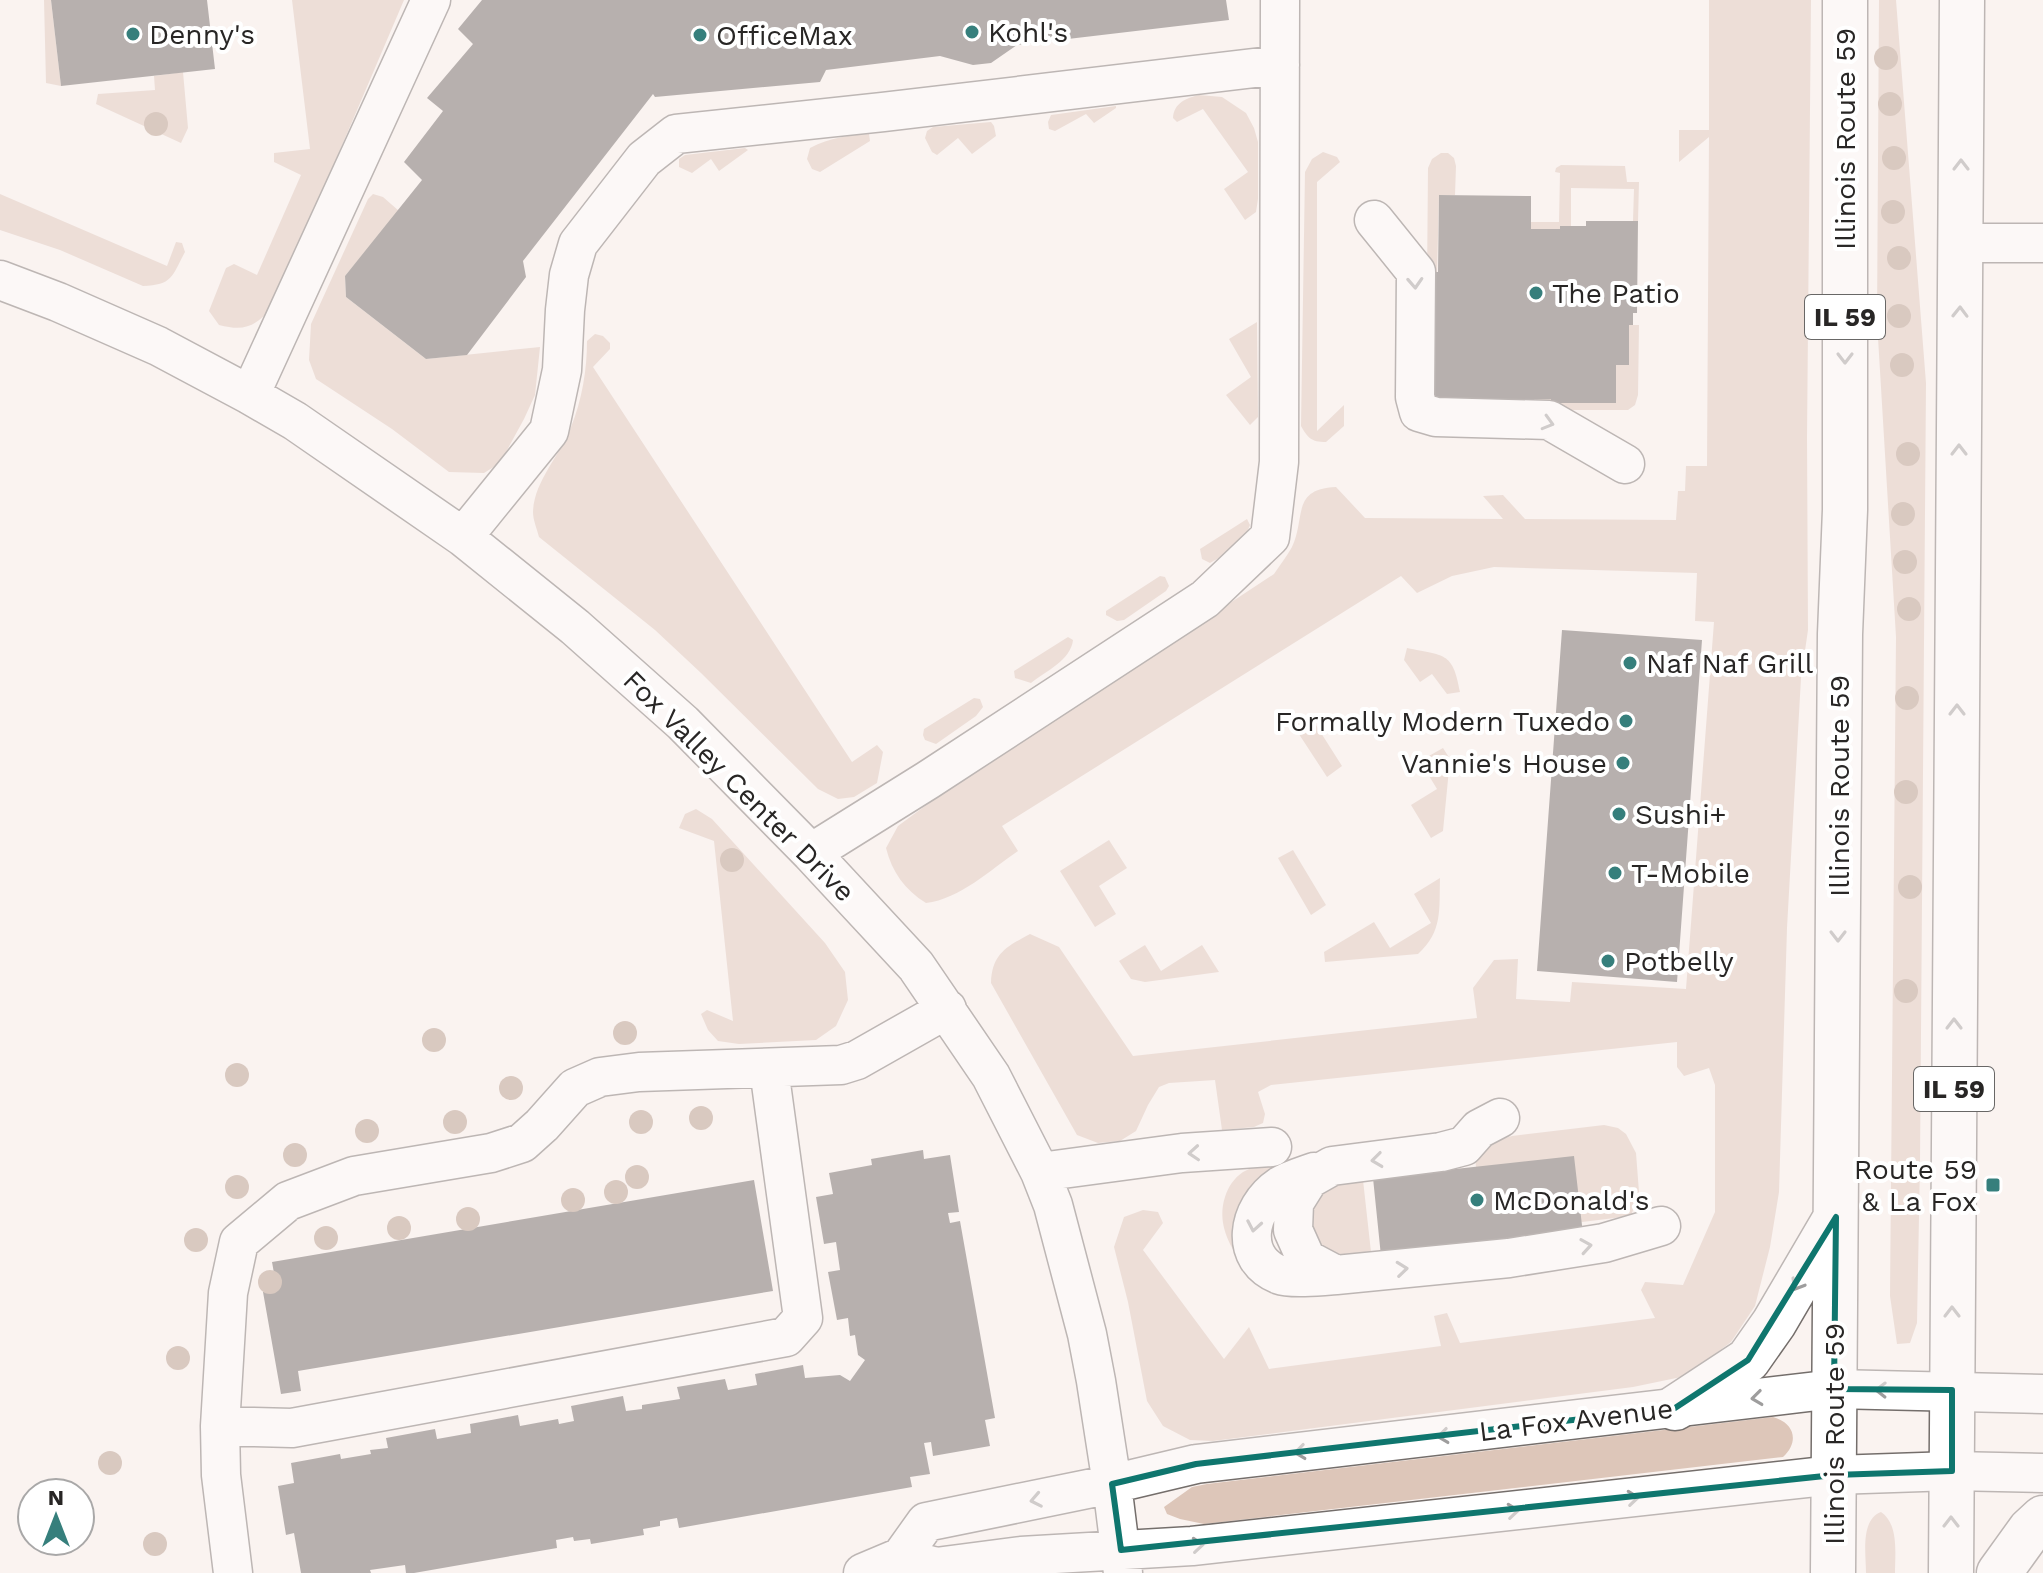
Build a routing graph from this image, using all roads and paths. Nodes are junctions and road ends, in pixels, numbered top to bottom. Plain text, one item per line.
1 (431, 0) edge
2 (1280, 0) edge
3 (1845, 0) edge
4 (1962, 0) edge
5 (1280, 65) junction
6 (1374, 220) dead end
7 (1961, 243) junction
8 (2043, 243) edge
9 (0, 280) edge
10 (250, 395) junction
11 (1625, 464) dead end
12 (463, 537) junction
13 (811, 853) junction
14 (947, 1009) junction
15 (769, 1069) junction
16 (1500, 1118) dead end
17 (1272, 1147) dead end
18 (1040, 1172) junction
19 (1836, 1217) junction
20 (1661, 1226) dead end
21 (1834, 1389) junction
22 (1952, 1390) junction
23 (2043, 1394) edge
24 (1675, 1408) junction
25 (220, 1426) junction
26 (1952, 1471) junction
27 (2043, 1473) edge
28 (1834, 1475) junction
29 (1112, 1484) junction
30 (2043, 1518) edge
31 (901, 1557) junction
32 (1122, 1562) edge
33 (233, 1573) edge
34 (863, 1573) edge
35 (1833, 1573) edge
36 (1951, 1573) edge
37 (1999, 1573) edge

1 - 10 street
2 - 5 street
3 -> 19 main road, Illinois Route 59 / IL 59
7 -> 4 main road, IL 59
5 - 12 street
5 - 13 street
6 -> 11 street
7 - 8 street
22 -> 7 main road, IL 59
9 - 10 street, Fox Valley Center Drive
10 - 12 street, Fox Valley Center Drive
12 - 13 street, Fox Valley Center Drive
13 - 14 street, Fox Valley Center Drive
14 - 15 street
14 - 18 street, Fox Valley Center Drive
15 - 25 street
15 - 25 street
16 -> 20 street
17 -> 18 street
18 - 29 street, Fox Valley Center Drive
19 - 21 main road, Illinois Route 59 / IL 59
19 -> 24 main road
22 -> 21 street, La Fox Avenue
21 -> 24 street, La Fox Avenue
21 - 28 main road, Illinois Route 59 / IL 59
22 - 23 street, La Fox Avenue
22 - 26 main road, IL 59
24 -> 29 street, La Fox Avenue
25 - 33 street
26 - 27 street
26 - 28 street
36 -> 26 main road, IL 59
32 -> 28 street
28 - 35 main road, Illinois Route 59 / IL 59
29 -> 31 street, La Fox Avenue
29 - 32 street, Fox Valley Center Drive
30 - 37 main road
31 - 32 street
31 - 34 street

